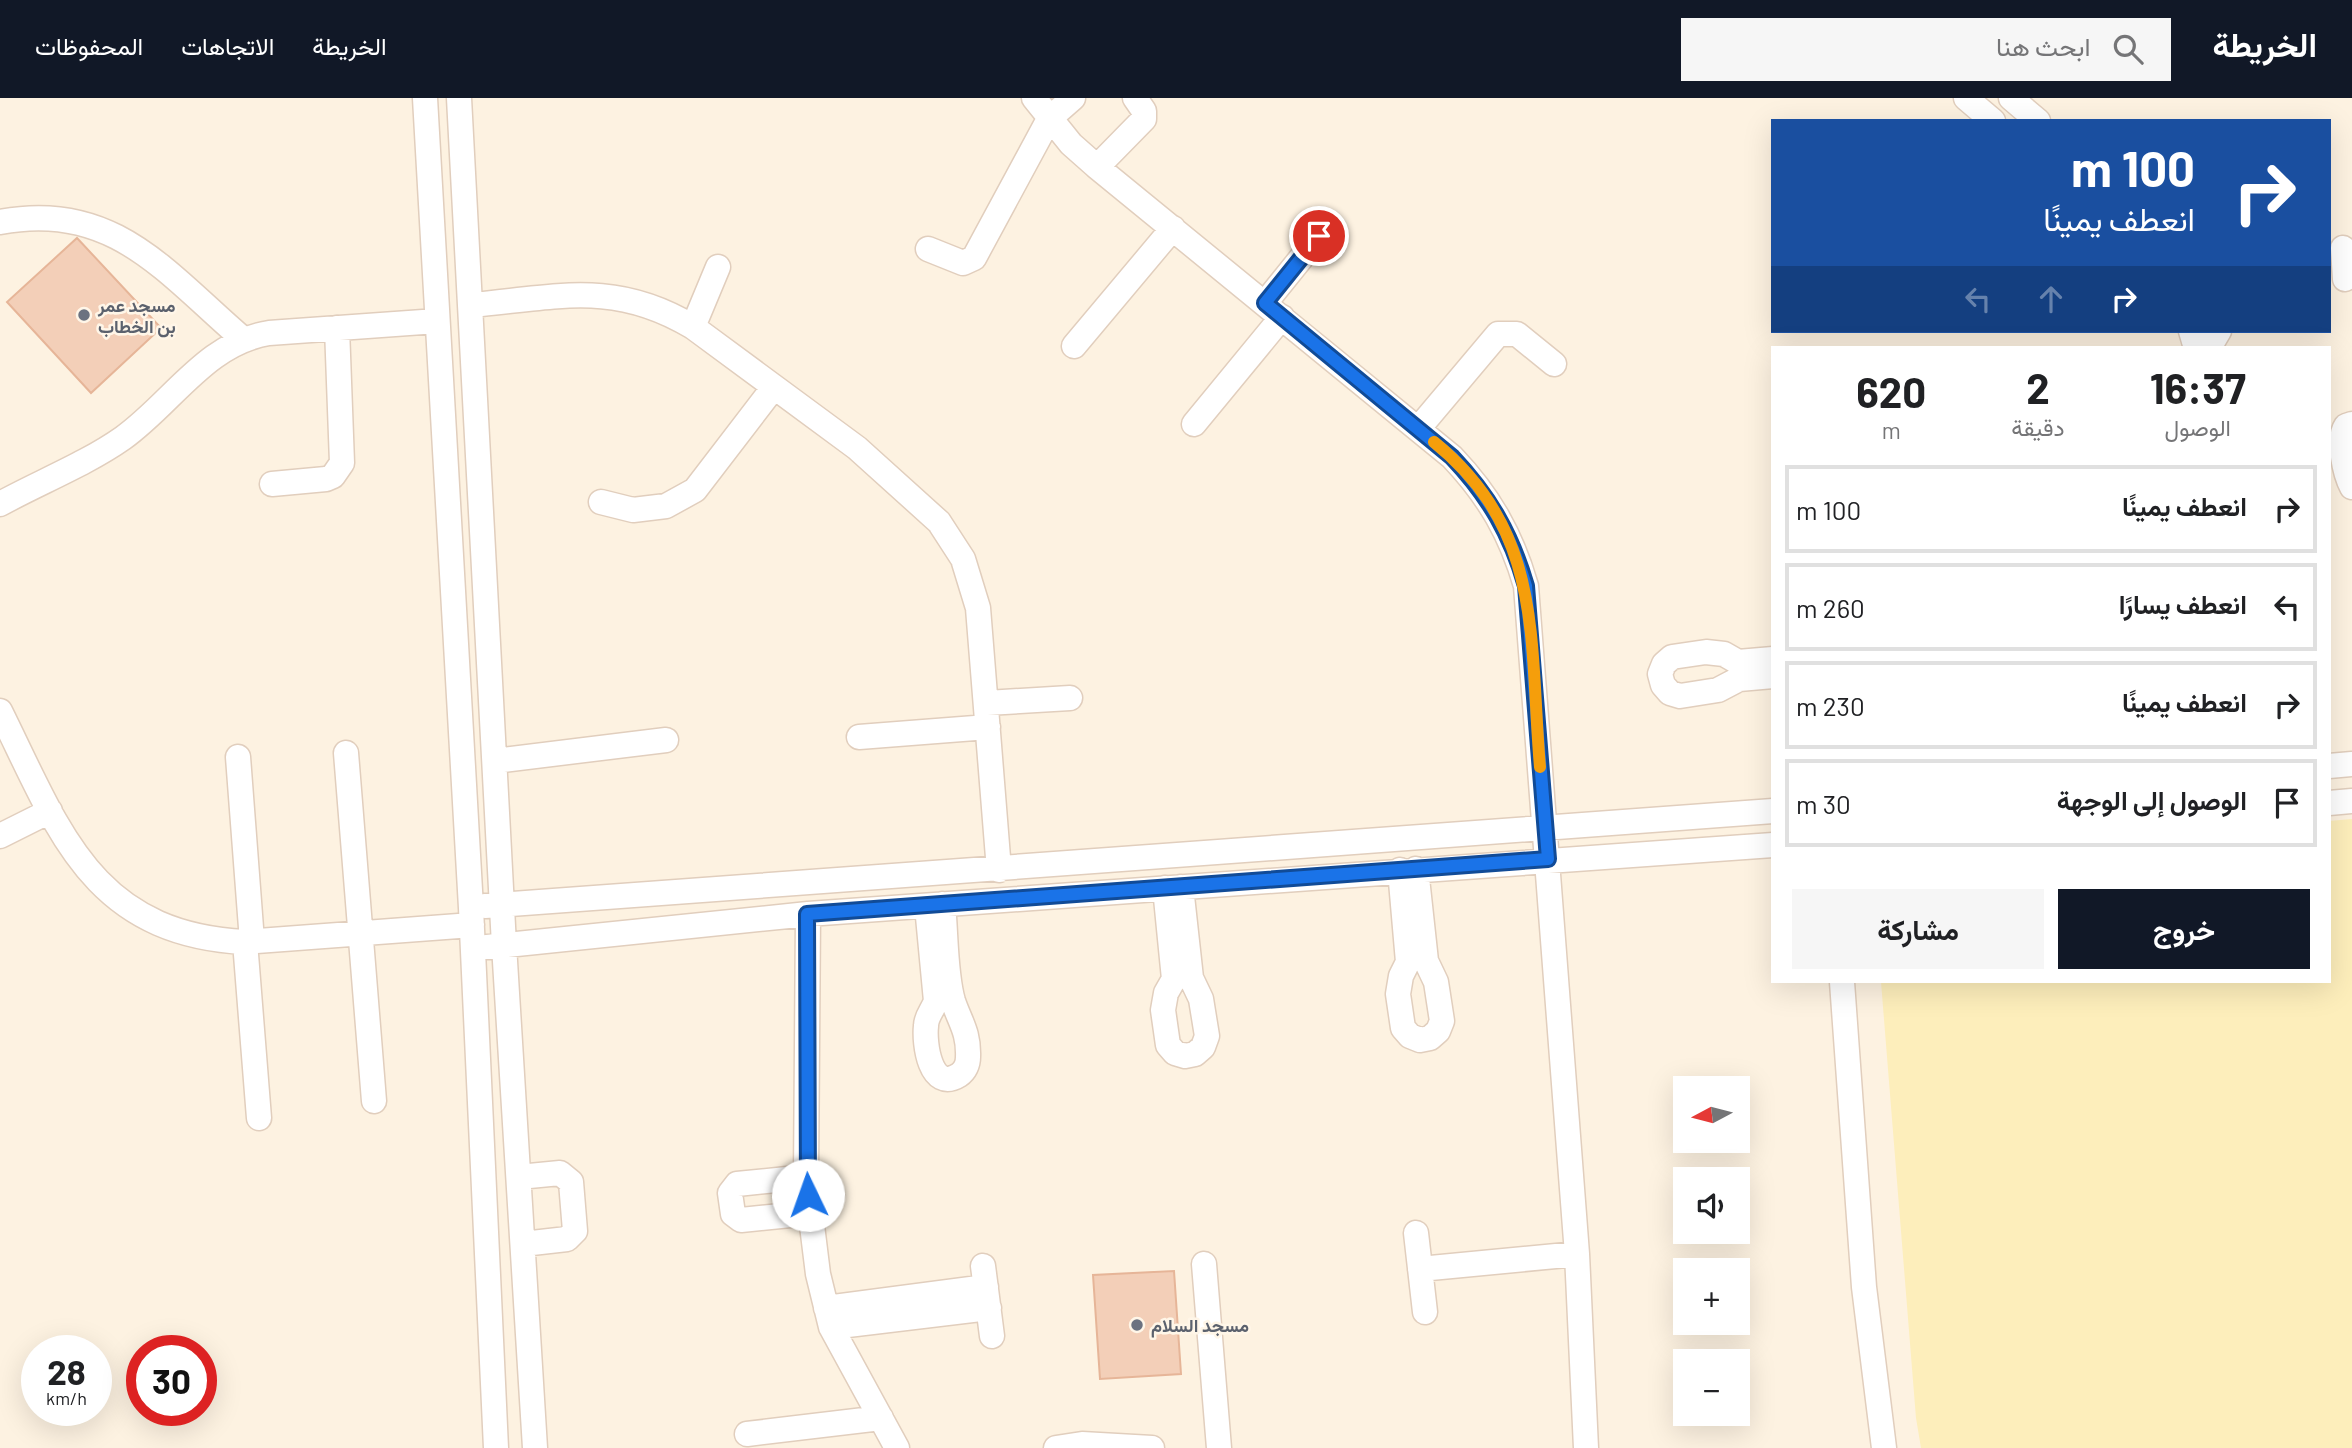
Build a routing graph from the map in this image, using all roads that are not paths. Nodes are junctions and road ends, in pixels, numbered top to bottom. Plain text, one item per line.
1 (425, 98) edge
2 (459, 98) edge
3 (1034, 98) edge
4 (1073, 98) edge
5 (1136, 98) edge
6 (1966, 98) edge
7 (2011, 98) edge
8 (1049, 119) junction
9 (1991, 119) edge
10 (2036, 119) edge
11 (1097, 167) junction
12 (467, 216) junction
13 (432, 219) junction
14 (0, 222) edge
15 (1173, 228) junction
16 (1319, 236) dead end
17 (2341, 248) edge
18 (928, 249) dead end
19 (718, 267) dead end
20 (2342, 280) edge
21 (472, 305) junction
22 (1273, 310) junction
23 (437, 321) junction
24 (693, 327) junction
25 (337, 328) junction
26 (243, 340) junction
27 (1074, 346) dead end
28 (1554, 363) dead end
29 (774, 387) junction
30 (1194, 424) dead end
31 (2352, 425) edge
32 (1418, 429) junction
33 (480, 447) junction
34 (444, 449) junction
35 (272, 484) dead end
36 (2352, 487) edge
37 (601, 502) dead end
38 (0, 504) edge
39 (1771, 659) edge
40 (1771, 676) edge
41 (1070, 698) dead end
42 (986, 703) junction
43 (0, 711) edge
44 (988, 727) junction
45 (859, 737) dead end
46 (666, 740) dead end
47 (346, 752) dead end
48 (238, 757) dead end
49 (495, 761) junction
50 (2352, 764) edge
51 (2331, 766) edge
52 (2352, 801) edge
53 (2331, 803) edge
54 (50, 811) junction
55 (1771, 811) edge
56 (1545, 827) junction
57 (0, 836) edge
58 (1771, 845) edge
59 (1548, 859) junction
60 (999, 870) junction
61 (1408, 870) junction
62 (1173, 887) junction
63 (502, 905) junction
64 (935, 905) junction
65 (807, 914) junction
66 (472, 927) junction
67 (360, 932) junction
68 (248, 942) junction
69 (504, 945) junction
70 (1842, 983) edge
71 (374, 1101) dead end
72 (259, 1118) dead end
73 (519, 1177) junction
74 (806, 1177) junction
75 (810, 1213) junction
76 (1416, 1233) dead end
77 (523, 1244) junction
78 (1577, 1261) junction
79 (1203, 1264) dead end
80 (1421, 1278) junction
81 (1425, 1312) dead end
82 (828, 1318) junction
83 (992, 1336) dead end
84 (881, 1418) junction
85 (747, 1434) dead end
86 (496, 1448) edge
87 (536, 1448) edge
88 (897, 1448) edge
89 (1056, 1448) edge
90 (1152, 1448) edge
91 (1219, 1448) edge
92 (1586, 1448) edge
93 (1884, 1448) edge

1 - 13 street
2 - 12 street
3 - 8 street
4 - 8 street
5 - 11 street
6 - 9 street
7 - 10 street
8 - 11 street
8 - 18 street
11 - 15 street
12 - 13 street
12 - 21 street
13 - 23 street
14 - 26 street
15 - 22 street
15 - 27 street
16 - 22 street
17 - 20 street
19 - 24 street
21 - 24 street
21 - 33 street
22 - 30 street
22 - 32 street
23 - 25 street
23 - 34 street
24 - 29 street
25 - 26 street
25 - 35 street
26 - 38 street
28 - 32 street
29 - 37 street
29 - 42 street
31 - 36 street
32 - 56 street
33 - 34 street
33 - 49 street
34 - 66 street
39 - 40 street
41 - 42 street
42 - 44 street
43 - 54 street
44 - 45 street
44 - 60 street
46 - 49 street
47 - 67 street
48 - 68 street
49 - 63 street
50 - 51 street
52 - 53 street
54 - 57 street
54 - 68 street
55 - 56 street
56 - 59 street
56 - 60 street
58 - 59 street
59 - 61 street
59 - 78 street
60 - 63 street
61 - 61 street
61 - 62 street
62 - 62 street
62 - 64 street
63 - 66 street
63 - 69 street
64 - 64 street
64 - 65 street
65 - 69 street
65 - 74 street
66 - 67 street
66 - 69 street
66 - 86 street
67 - 68 street
67 - 71 street
68 - 72 street
69 - 73 street
70 - 93 street
73 - 77 street
73 - 77 street
74 - 75 street
74 - 75 street
75 - 82 street
76 - 80 street
77 - 87 street
78 - 80 street
78 - 92 street
79 - 91 street
80 - 81 street
82 - 83 street
82 - 84 street
84 - 85 street
84 - 88 street
89 - 90 street

